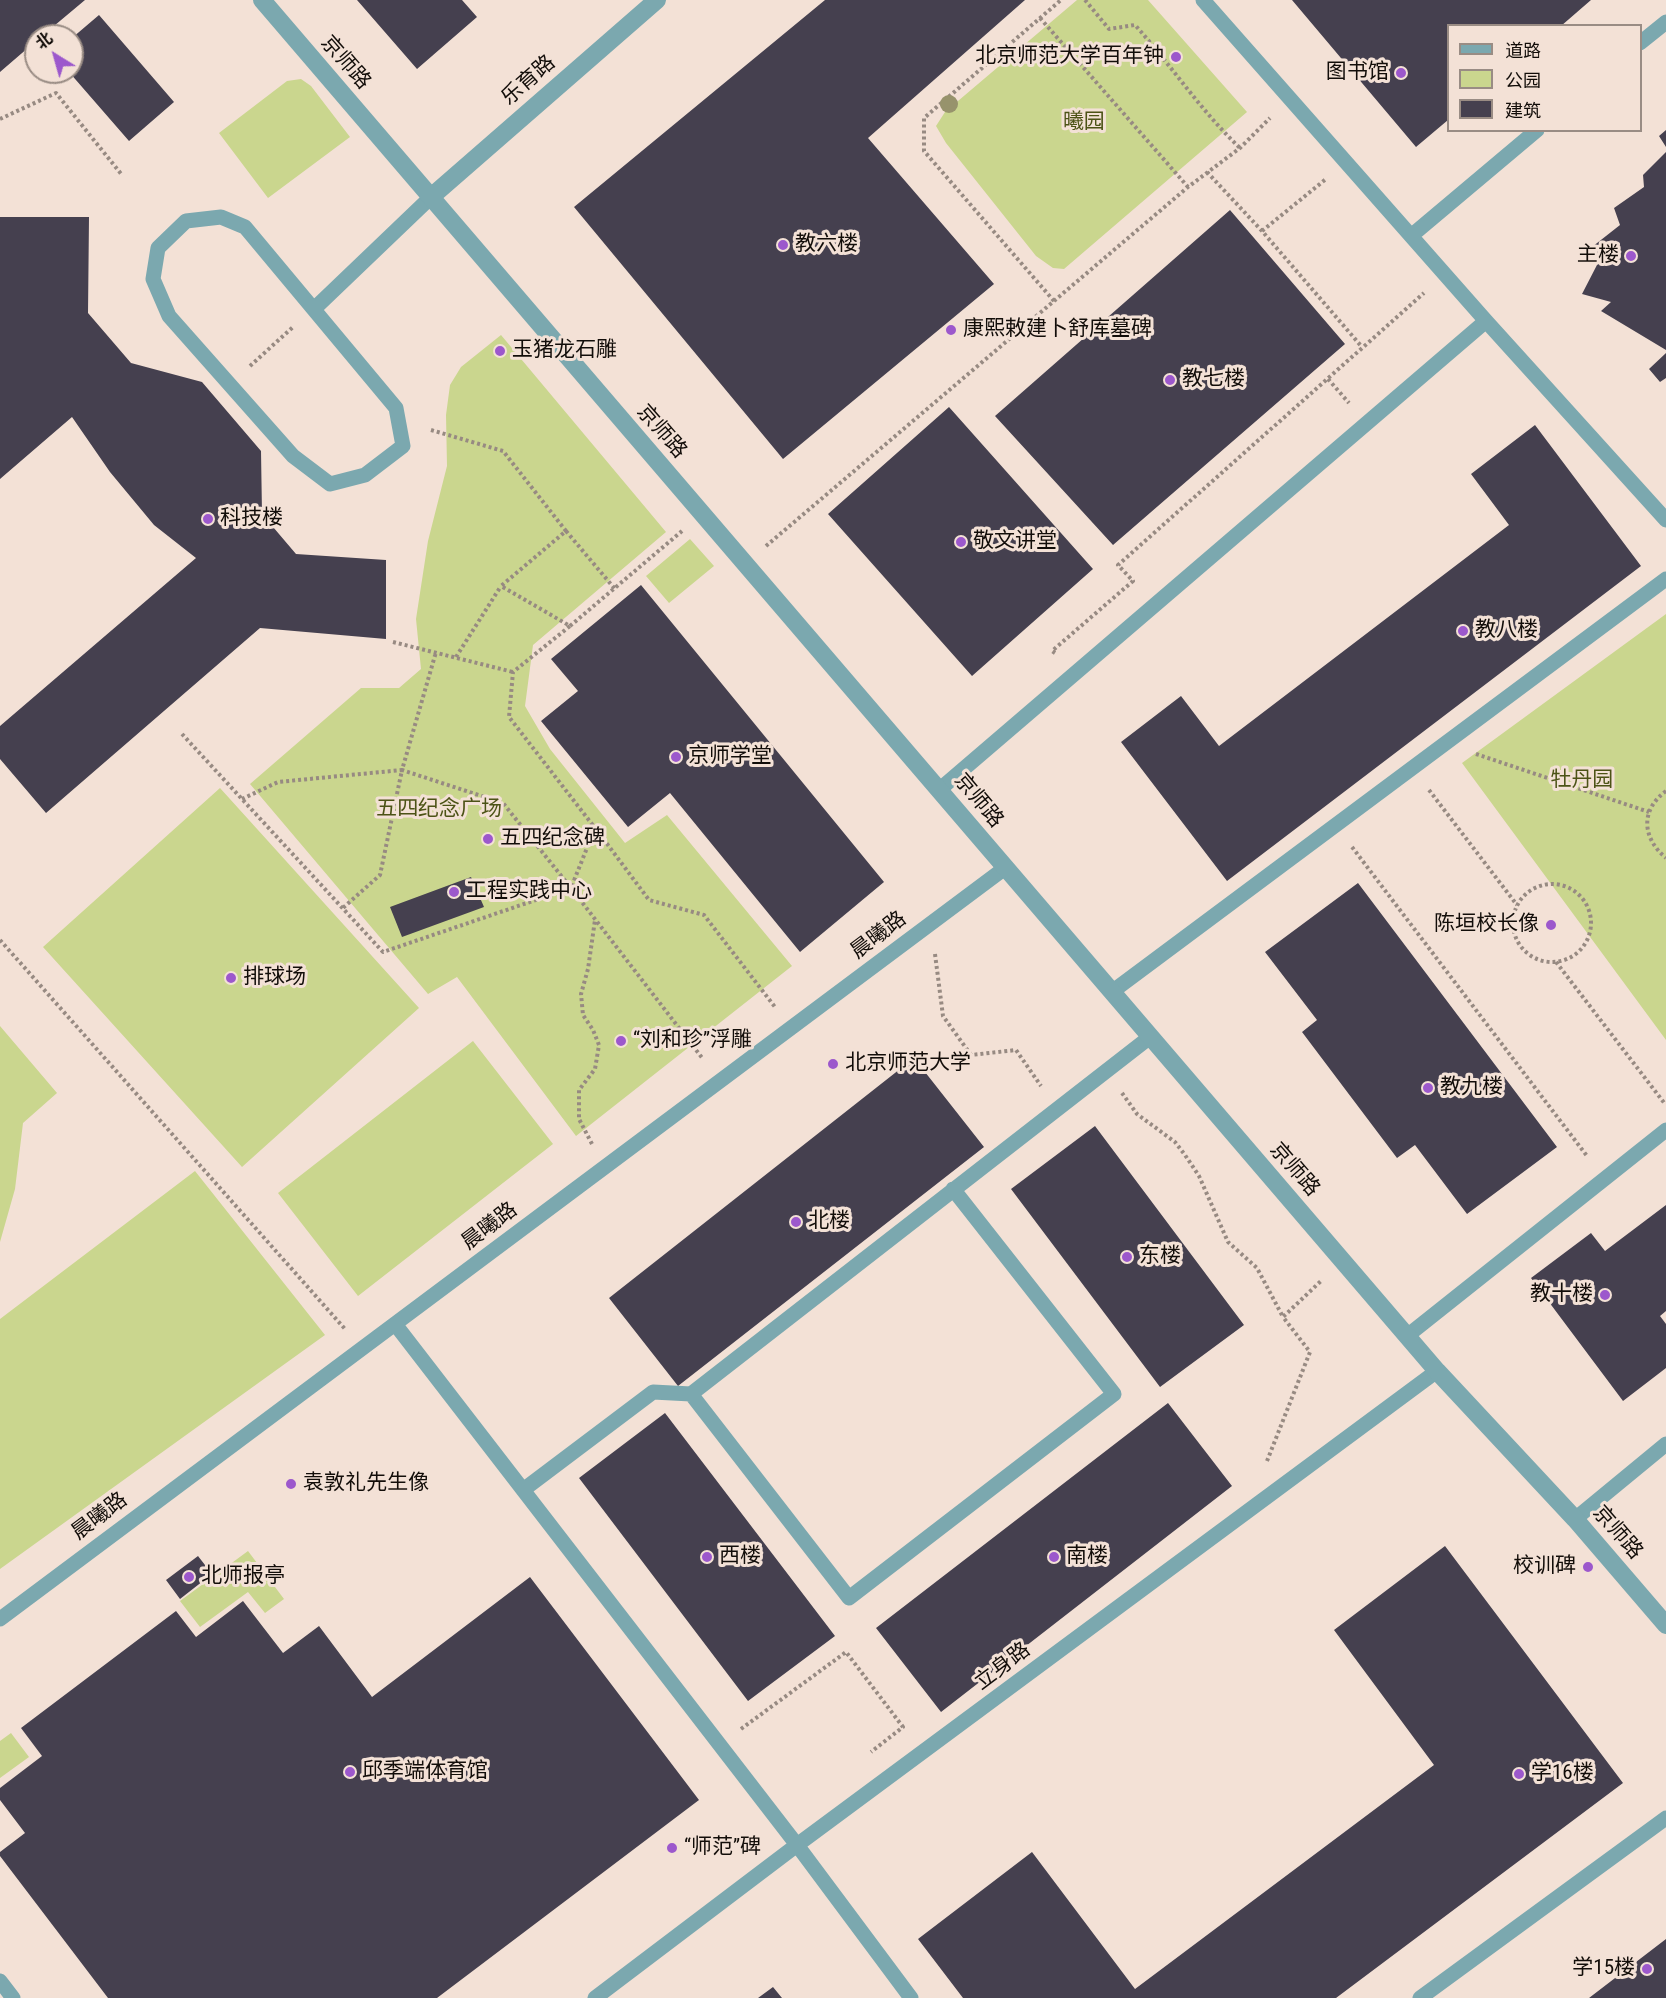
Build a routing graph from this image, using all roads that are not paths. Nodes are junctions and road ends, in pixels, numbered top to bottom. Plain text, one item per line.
1 (262, 0) edge
2 (657, 0) edge
3 (1203, 0) edge
4 (1666, 22) edge
5 (1642, 42) edge
6 (1535, 132) edge
7 (431, 197) junction
8 (1411, 236) junction
9 (314, 309) junction
10 (1486, 321) junction
11 (1666, 520) edge
12 (1666, 579) edge
13 (939, 790) junction
14 (1005, 868) junction
15 (1113, 991) junction
16 (1150, 1037) junction
17 (1666, 1130) edge
18 (954, 1189) junction
19 (395, 1324) junction
20 (1407, 1336) junction
21 (1437, 1371) junction
22 (691, 1394) junction
23 (1666, 1444) edge
24 (523, 1490) junction
25 (1575, 1519) junction
26 (0, 1619) edge
27 (1666, 1625) edge
28 (1666, 1818) edge
29 (797, 1845) junction
30 (0, 1981) edge
31 (13, 1998) edge
32 (595, 1998) edge
33 (911, 1998) edge
34 (1420, 1998) edge

1 - 7 street, 京师路
2 - 7 street, 乐育路
3 - 8 lane
4 - 5 lane
6 - 8 lane
7 - 9 lane
7 - 13 street, 京师路
8 - 10 lane
9 - 9 lane
10 - 11 lane
10 - 13 lane
12 - 15 lane
13 - 14 street, 京师路
14 - 15 street, 京师路
14 - 19 lane, 晨曦路
15 - 16 street, 京师路
16 - 18 lane
16 - 20 street, 京师路
17 - 20 lane
18 - 22 lane
18 - 22 lane
19 - 24 lane
19 - 26 lane, 晨曦路
20 - 21 street, 京师路
21 - 25 street, 京师路
21 - 29 lane, 立身路
22 - 24 lane
23 - 25 lane
24 - 29 lane
25 - 27 street, 京师路
28 - 34 lane
29 - 32 lane, 立身路
29 - 33 lane
30 - 31 lane

